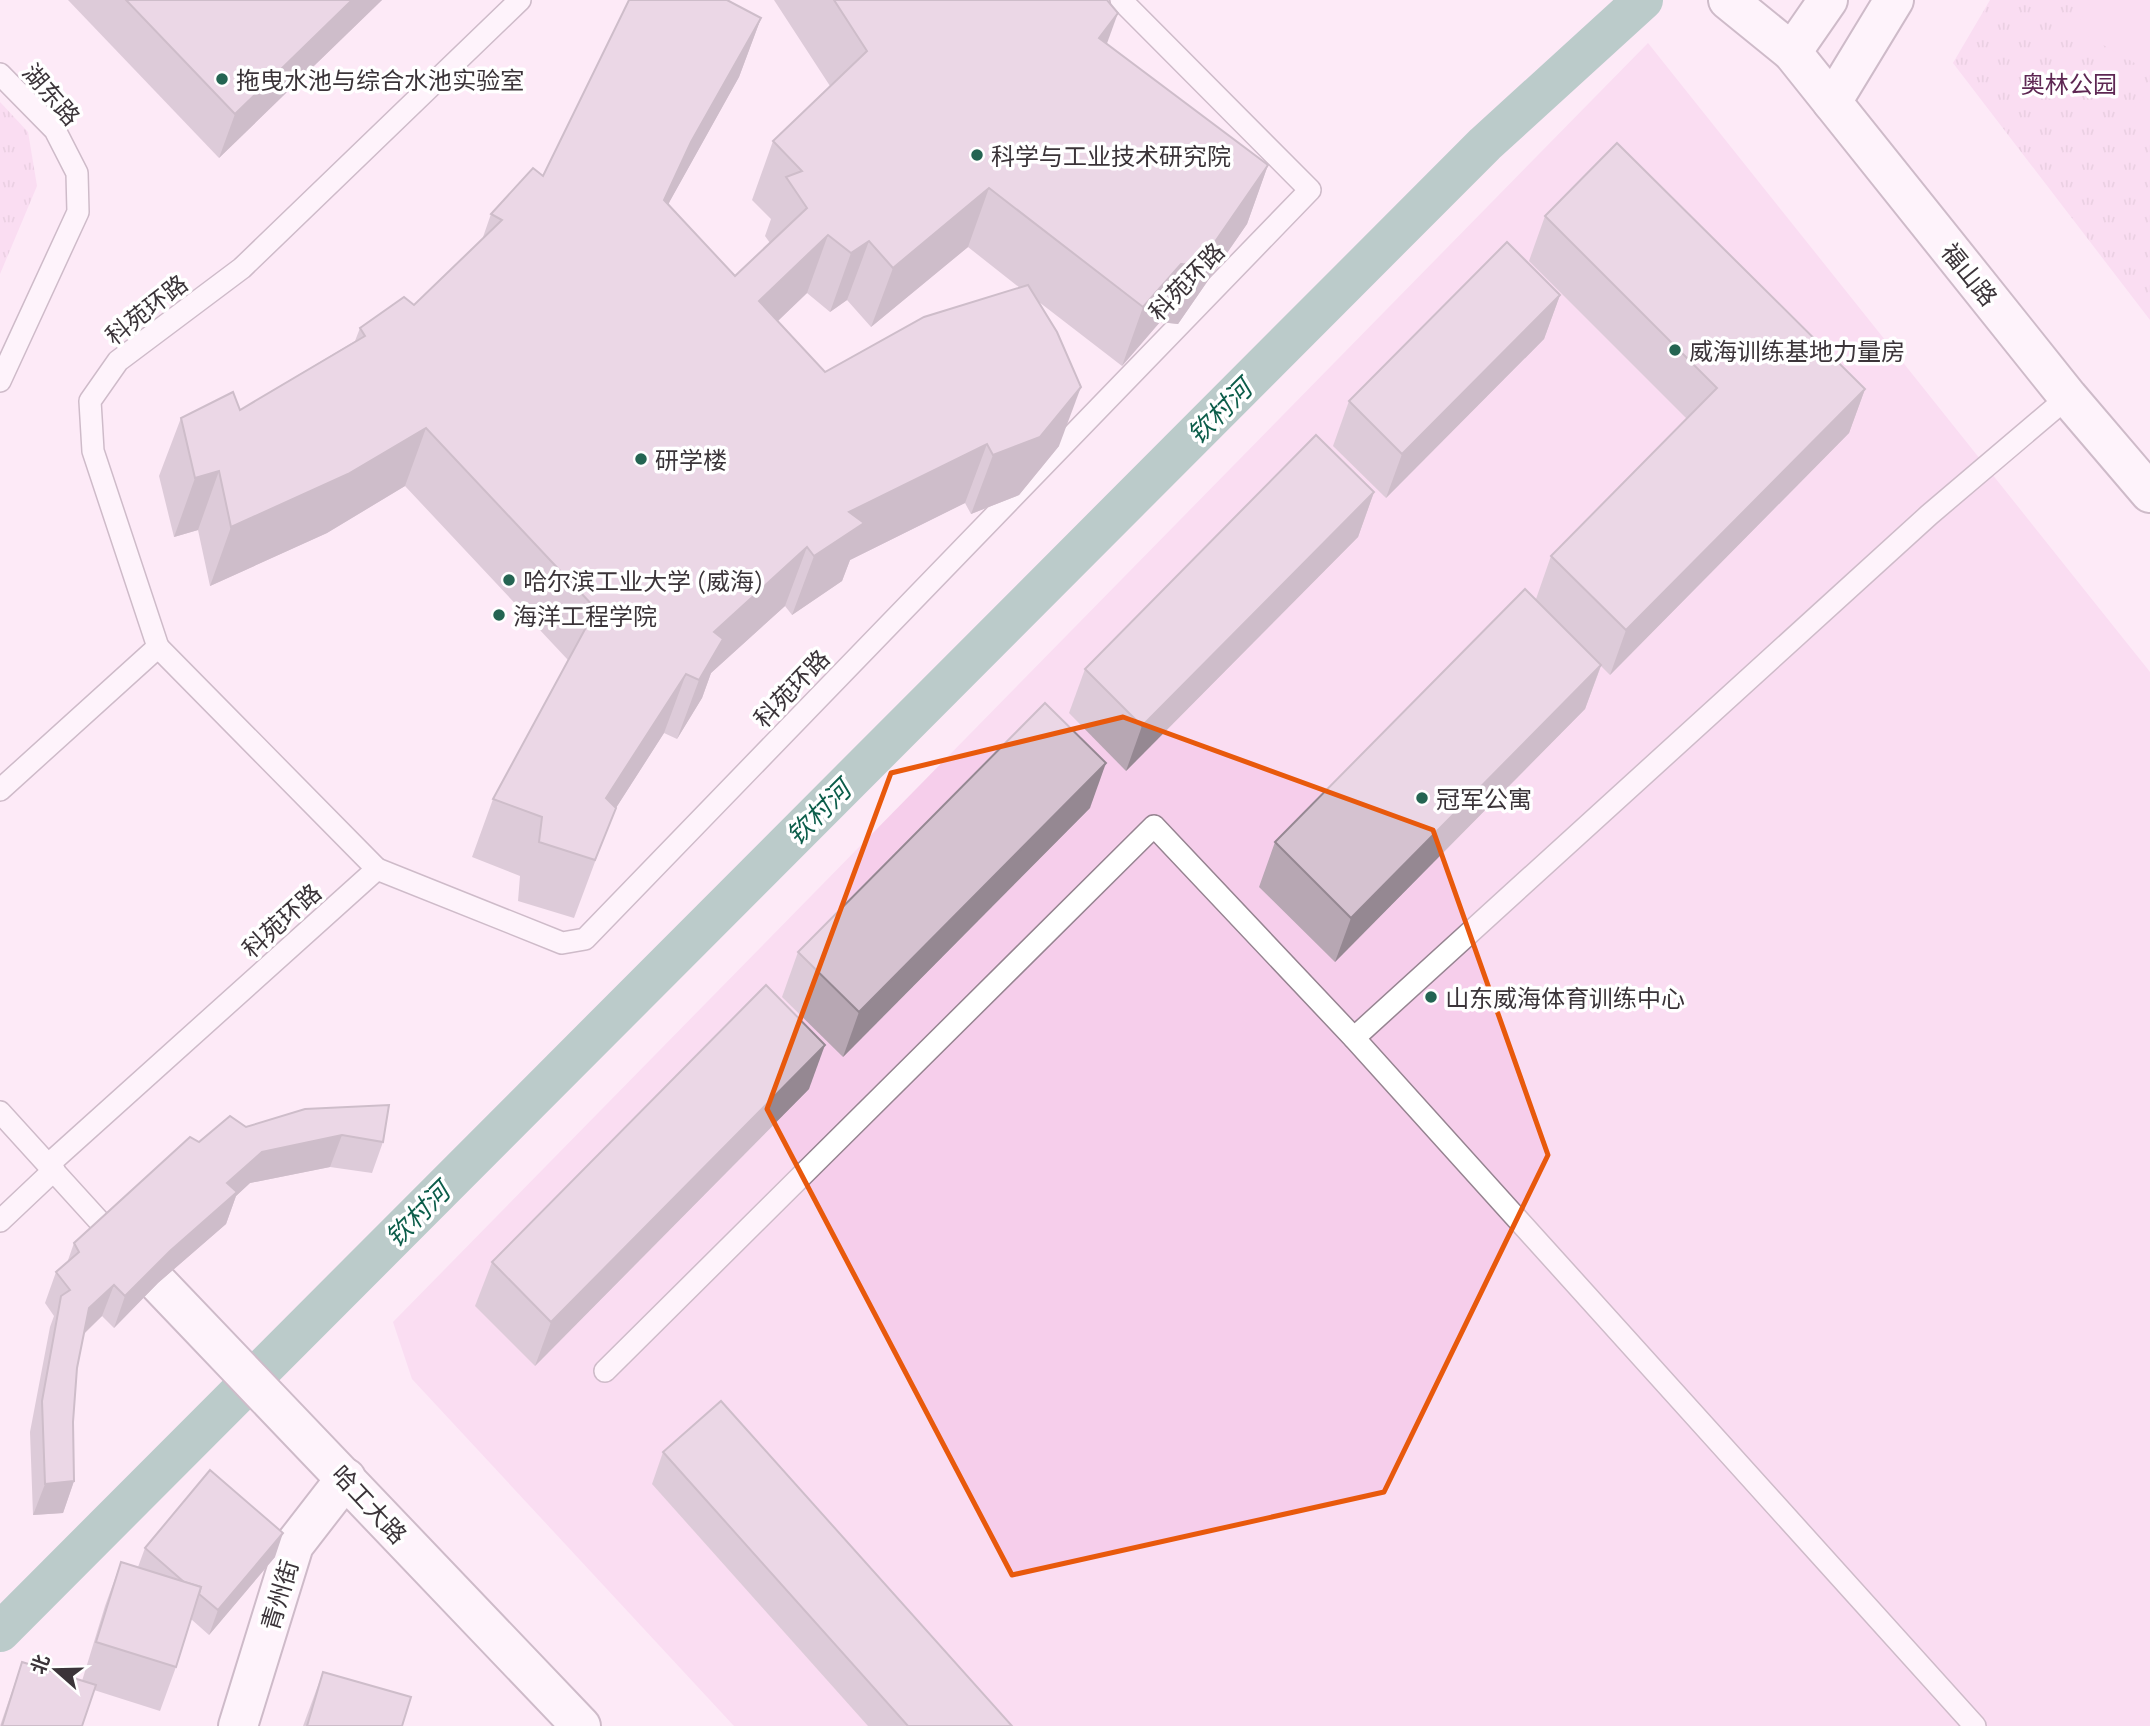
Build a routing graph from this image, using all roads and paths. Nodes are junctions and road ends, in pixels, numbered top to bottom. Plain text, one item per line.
1 (520, 0) edge
2 (1121, 0) edge
3 (1728, 0) edge
4 (1828, 0) edge
5 (1894, 0) edge
6 (1792, 52) junction
7 (0, 74) edge
8 (1832, 102) junction
9 (0, 381) edge
10 (2068, 397) junction
11 (2150, 493) edge
12 (158, 647) junction
13 (0, 790) edge
14 (377, 869) junction
15 (1354, 1038) junction
16 (0, 1112) edge
17 (52, 1167) junction
18 (0, 1221) edge
19 (110, 1233) edge
20 (158, 1283) edge
21 (605, 1371) dead end
22 (346, 1478) junction
23 (239, 1726) edge
24 (581, 1726) edge
25 (1975, 1726) edge

1 - 12 lane, 科苑环路
2 - 14 lane, 科苑环路
3 - 6 main road, 福山路
4 - 6 main road
5 - 8 main road
6 - 8 main road, 福山路
7 - 9 lane, 湖东路
8 - 10 main road, 福山路
10 - 11 main road, 福山路
10 - 15 lane
12 - 13 lane
12 - 14 lane
14 - 17 lane, 科苑环路
15 - 21 lane
15 - 25 lane
16 - 17 lane
17 - 18 lane, 科苑环路
17 - 19 lane
20 - 22 main road, 哈工大路
22 - 23 main road, 青州街
22 - 24 main road, 哈工大路

